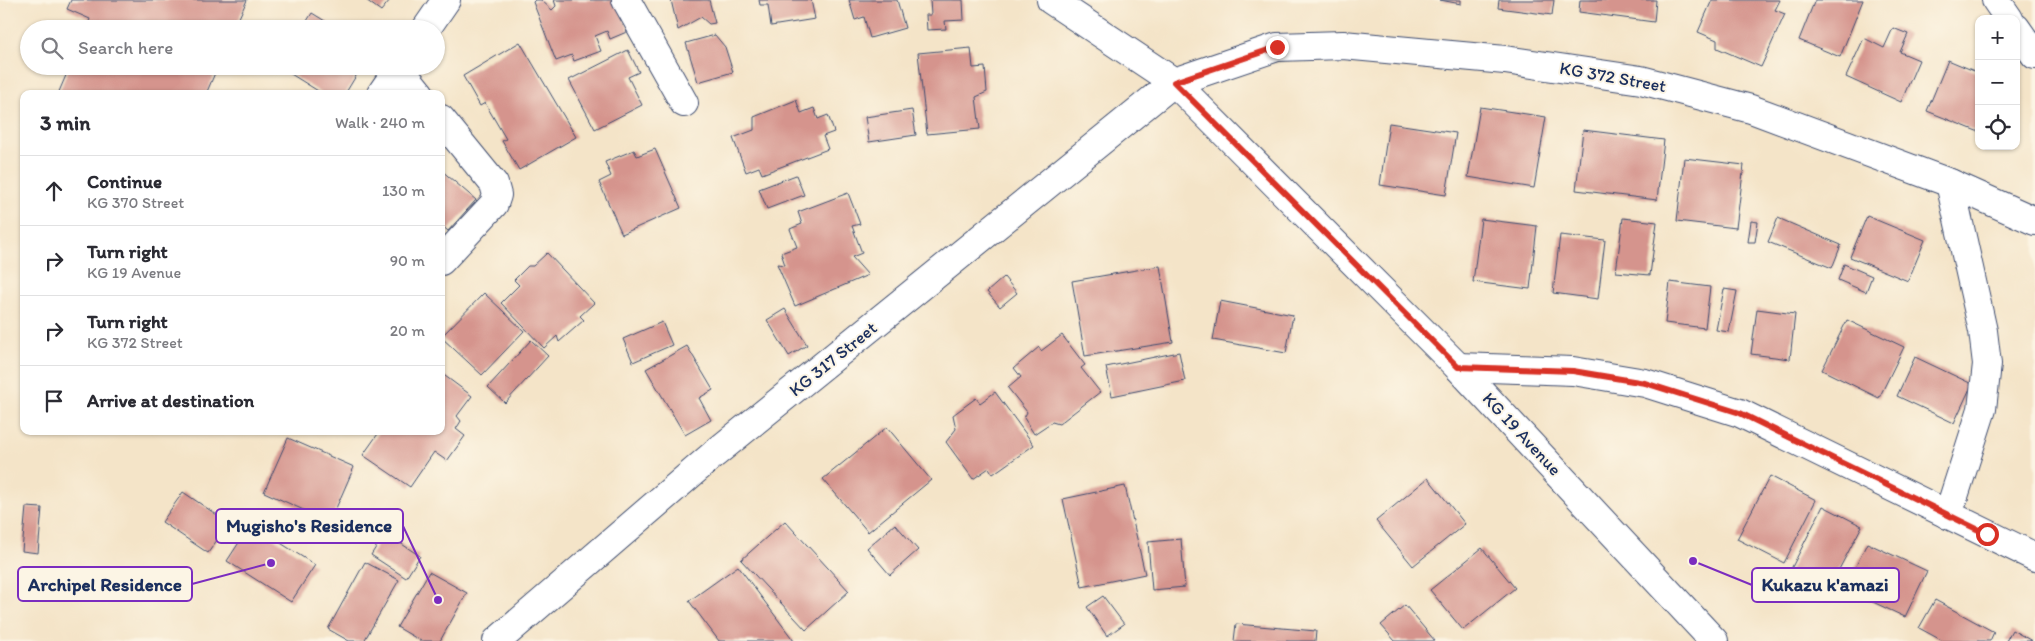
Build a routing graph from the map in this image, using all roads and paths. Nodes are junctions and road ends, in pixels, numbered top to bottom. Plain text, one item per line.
1 (446, 0) edge
2 (626, 0) edge
3 (1052, 0) edge
4 (1996, 0) edge
5 (2007, 15) edge
6 (432, 20) edge
7 (2020, 34) edge
8 (2035, 55) edge
9 (394, 75) edge
10 (405, 75) edge
11 (1174, 82) junction
12 (384, 90) edge
13 (417, 90) edge
14 (684, 103) dead end
15 (445, 124) edge
16 (1950, 183) junction
17 (2035, 221) edge
18 (445, 257) edge
19 (1458, 367) junction
20 (1948, 515) junction
21 (2035, 557) edge
22 (497, 641) edge
23 (1714, 641) edge

1 - 6 street
2 - 14 street
3 - 11 street, KG 19 Avenue
4 - 5 street
7 - 8 street
9 - 12 street
10 - 13 street
11 - 16 street, KG 372 Street
11 - 19 street, KG 19 Avenue
11 - 22 street, KG 317 Street
15 - 18 street
16 - 17 street, KG 372 Street
16 - 20 street
19 - 20 street
19 - 23 street, KG 19 Avenue
20 - 21 street

